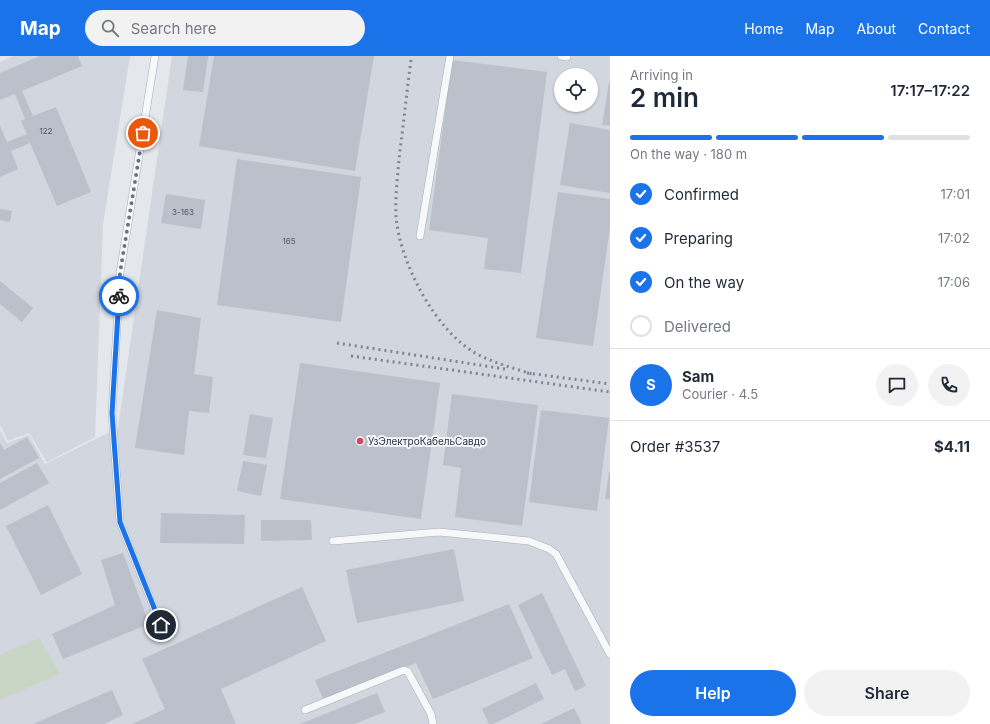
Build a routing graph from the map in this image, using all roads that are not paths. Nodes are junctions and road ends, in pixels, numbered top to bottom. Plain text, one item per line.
1 (155, 56) edge
2 (450, 56) edge
3 (420, 236) dead end
4 (333, 541) dead end
5 (161, 625) dead end
6 (610, 654) edge
7 (305, 710) dead end
8 (433, 724) edge

1 - 5 lane
2 - 3 lane
4 - 6 lane
7 - 8 lane

